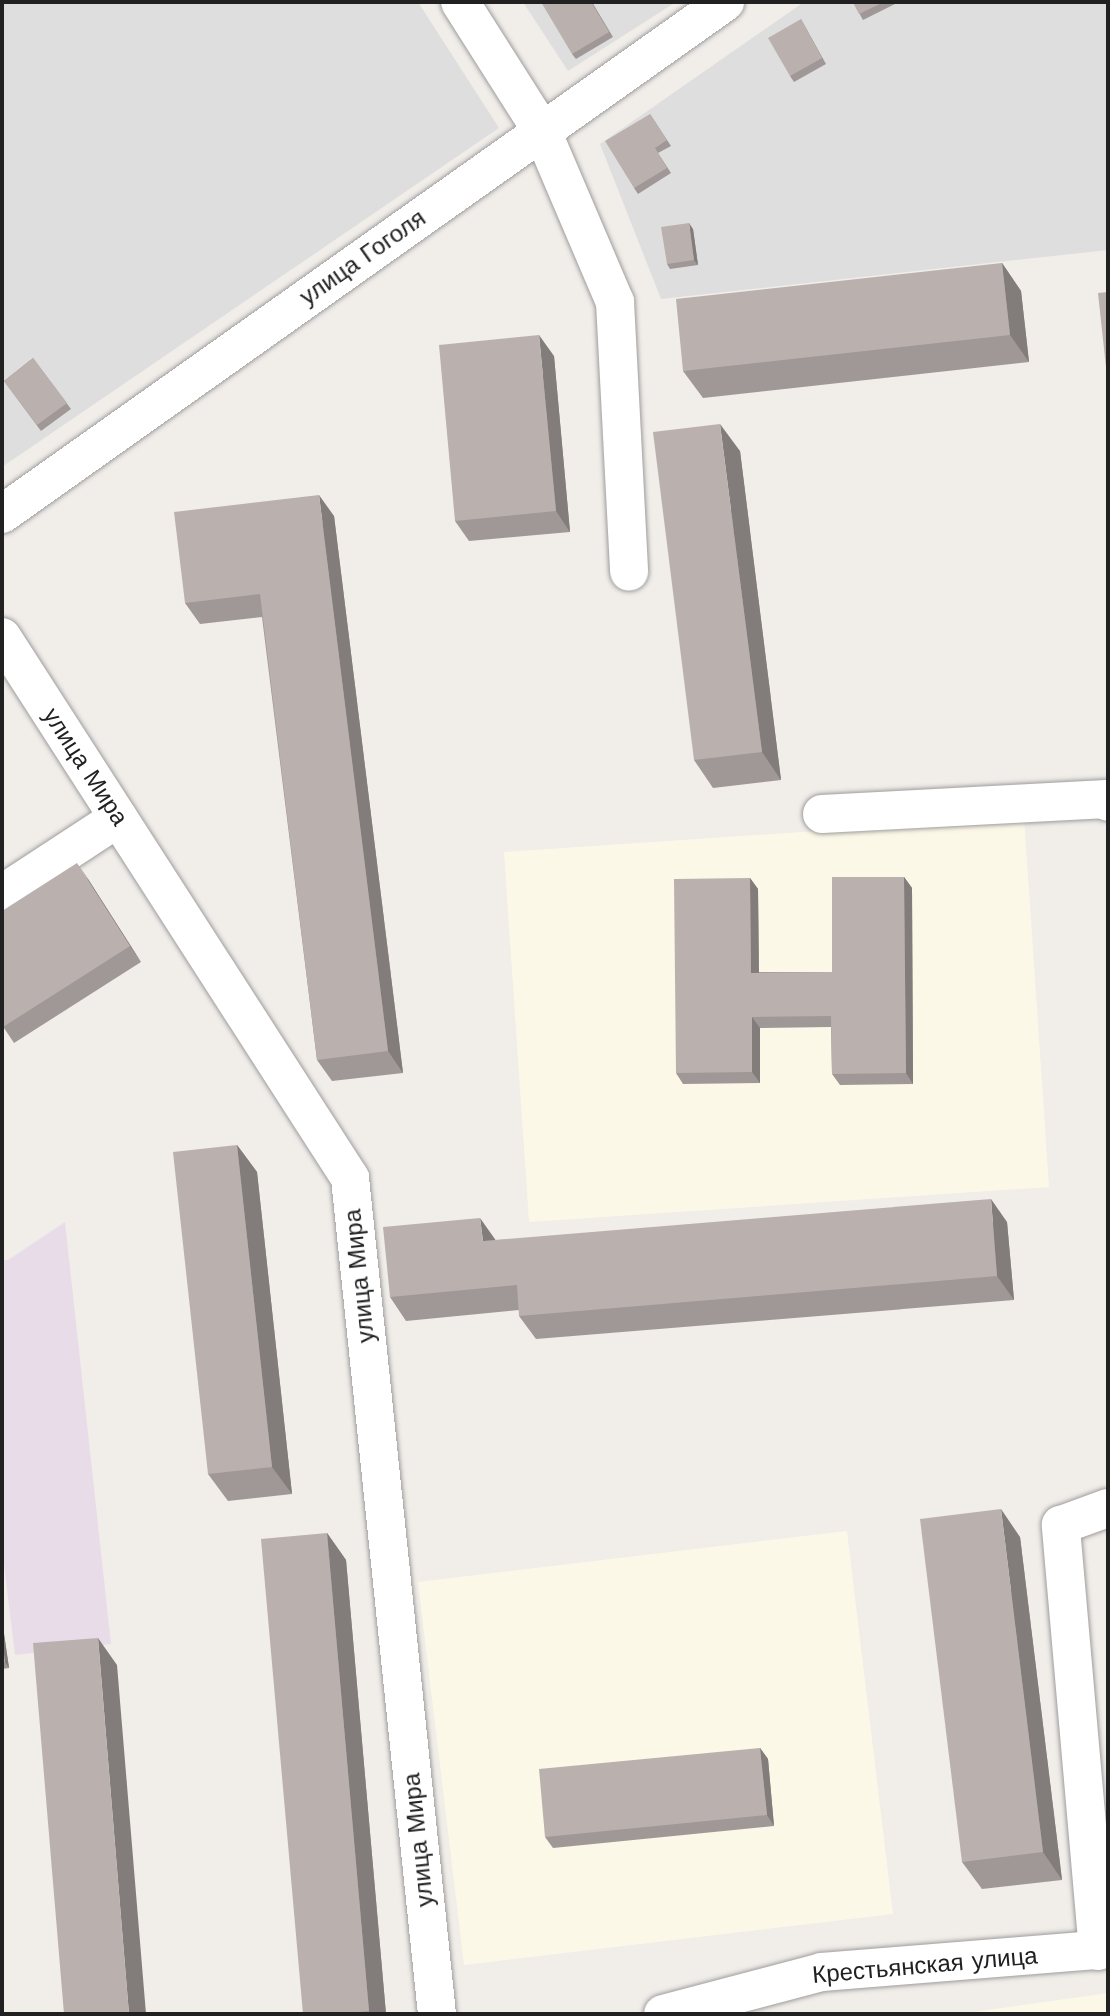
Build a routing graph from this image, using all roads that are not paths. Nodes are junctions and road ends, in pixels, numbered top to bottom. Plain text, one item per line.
1 (460, 2) edge
2 (724, 2) edge
3 (542, 131) junction
4 (2, 514) edge
5 (629, 572) dead end
6 (2, 637) edge
7 (1108, 802) edge
8 (822, 814) dead end
9 (118, 818) junction
10 (2, 894) edge
11 (1108, 1508) edge
12 (1103, 1950) edge
13 (437, 2014) edge
14 (663, 2014) edge

1 - 3 street
2 - 3 street, улица Гоголя
3 - 4 street, улица Гоголя
3 - 5 street
6 - 9 street, улица Мира
7 - 8 street
9 - 10 street
9 - 13 street, улица Мира
11 - 12 street
12 - 14 street, Крестьянская улица

